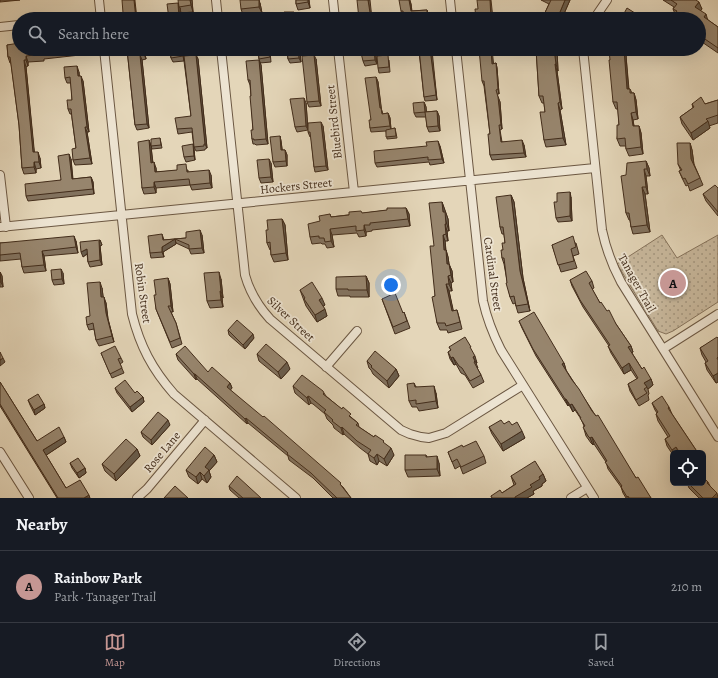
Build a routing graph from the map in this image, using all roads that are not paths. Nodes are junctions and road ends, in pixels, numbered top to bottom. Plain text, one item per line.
1 (99, 0) edge
2 (216, 0) edge
3 (333, 0) edge
4 (450, 0) edge
5 (607, 0) edge
6 (100, 12) edge
7 (217, 12) edge
8 (334, 12) edge
9 (451, 12) edge
10 (599, 12) edge
11 (12, 26) edge
12 (0, 27) edge
13 (105, 56) edge
14 (222, 56) edge
15 (339, 56) edge
16 (457, 56) edge
17 (584, 56) edge
18 (595, 168) junction
19 (0, 175) edge
20 (469, 180) junction
21 (354, 192) junction
22 (238, 204) junction
23 (122, 215) junction
24 (3, 227) edge
25 (718, 314) edge
26 (357, 331) dead end
27 (662, 349) junction
28 (326, 367) junction
29 (523, 385) junction
30 (205, 420) junction
31 (718, 437) edge
32 (0, 452) edge
33 (587, 488) junction
34 (29, 498) edge
35 (137, 498) edge
36 (296, 498) edge
37 (571, 498) edge
38 (594, 498) edge

1 - 6 street
2 - 7 street
3 - 8 street
4 - 9 street
5 - 10 street
11 - 12 street
13 - 23 street, Robin Street
14 - 22 street, Silver Street
15 - 21 street, Bluebird Street
16 - 20 street, Cardinal Street
17 - 18 street, Tanager Trail
18 - 20 street, Hockers Street
18 - 27 street, Tanager Trail
19 - 24 street
20 - 21 street, Hockers Street
20 - 29 street, Cardinal Street
21 - 22 street, Hockers Street
22 - 23 street, Hockers Street
22 - 28 street, Silver Street
23 - 24 street, Hockers Street
23 - 30 street, Robin Street
25 - 27 street
26 - 28 street
27 - 31 street, Tanager Trail
28 - 29 street, Silver Street
29 - 33 street, Cardinal Street
30 - 35 street, Rose Lane
30 - 36 street, Robin Street
32 - 34 street
33 - 37 street
33 - 38 street, Cardinal Street

